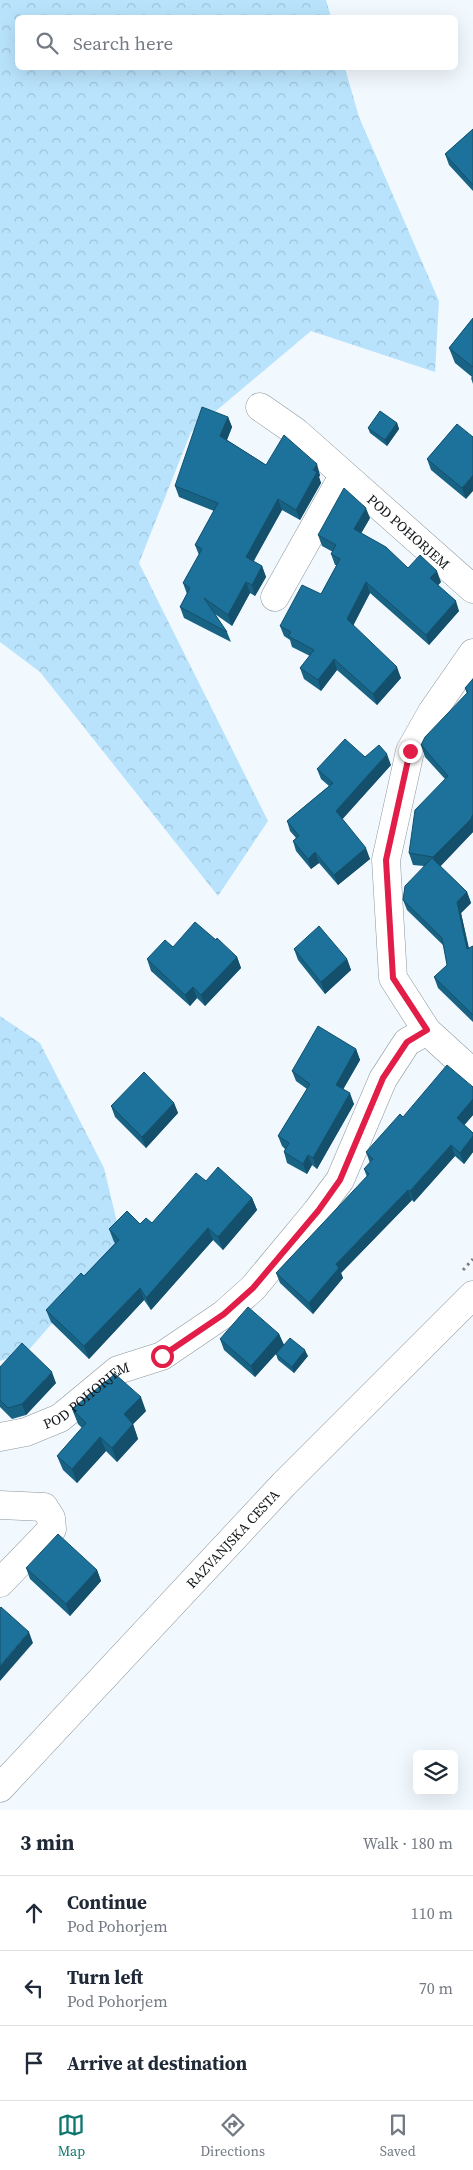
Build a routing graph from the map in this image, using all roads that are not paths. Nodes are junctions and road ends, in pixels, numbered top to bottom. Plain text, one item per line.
1 (260, 408) dead end
2 (343, 476) junction
3 (473, 589) edge
4 (275, 597) dead end
5 (473, 653) edge
6 (427, 1030) junction
7 (473, 1074) edge
8 (473, 1294) edge
9 (0, 1437) edge
10 (0, 1505) edge
11 (0, 1583) edge
12 (0, 1788) edge

1 - 2 street, POD POHORJEM
2 - 3 street, POD POHORJEM
2 - 4 street
5 - 6 street
6 - 7 street
6 - 9 street, POD POHORJEM
8 - 12 street, RAZVANJSKA CESTA
10 - 11 street

